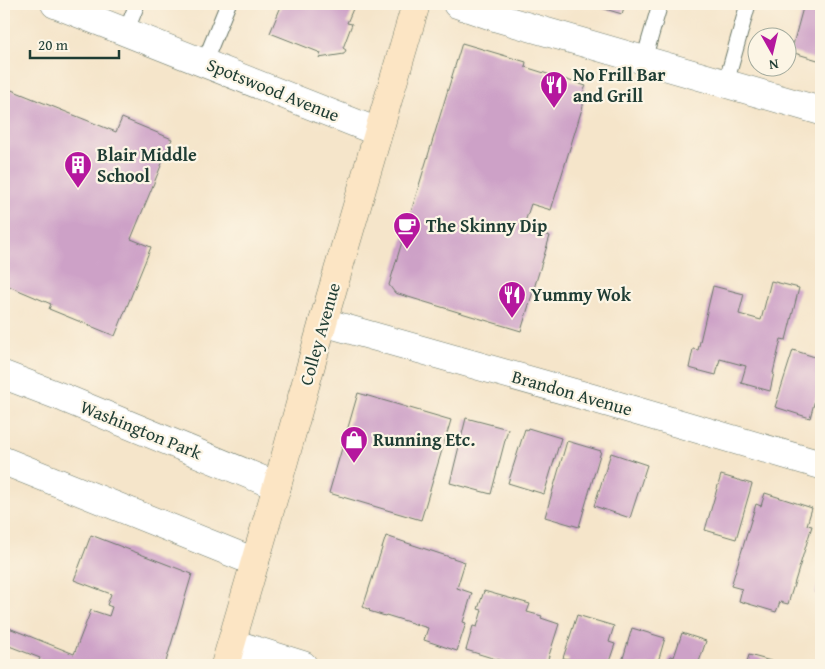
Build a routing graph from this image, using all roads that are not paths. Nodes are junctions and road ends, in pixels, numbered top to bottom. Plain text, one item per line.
1 (55, 4) edge
2 (137, 4) edge
3 (228, 4) edge
4 (416, 4) edge
5 (457, 4) edge
6 (660, 4) edge
7 (748, 4) edge
8 (126, 32) junction
9 (644, 59) junction
10 (204, 63) junction
11 (726, 83) junction
12 (821, 111) edge
13 (378, 132) junction
14 (323, 322) junction
15 (4, 375) edge
16 (4, 461) edge
17 (821, 465) edge
18 (277, 486) junction
19 (255, 562) junction
20 (229, 654) edge
21 (304, 665) edge

1 - 8 street, Spotswood Avenue
2 - 8 lane
3 - 10 lane
4 - 13 main road, Colley Avenue
5 - 9 street
6 - 9 lane
7 - 11 lane
8 - 10 street, Spotswood Avenue
9 - 11 street
10 - 13 street, Spotswood Avenue
11 - 12 street
13 - 14 main road, Colley Avenue
14 - 17 street, Brandon Avenue
14 - 18 main road, Colley Avenue
15 - 18 street, Washington Park
16 - 19 street
18 - 19 main road, Colley Avenue
19 - 20 main road, Colley Avenue
20 - 21 street

